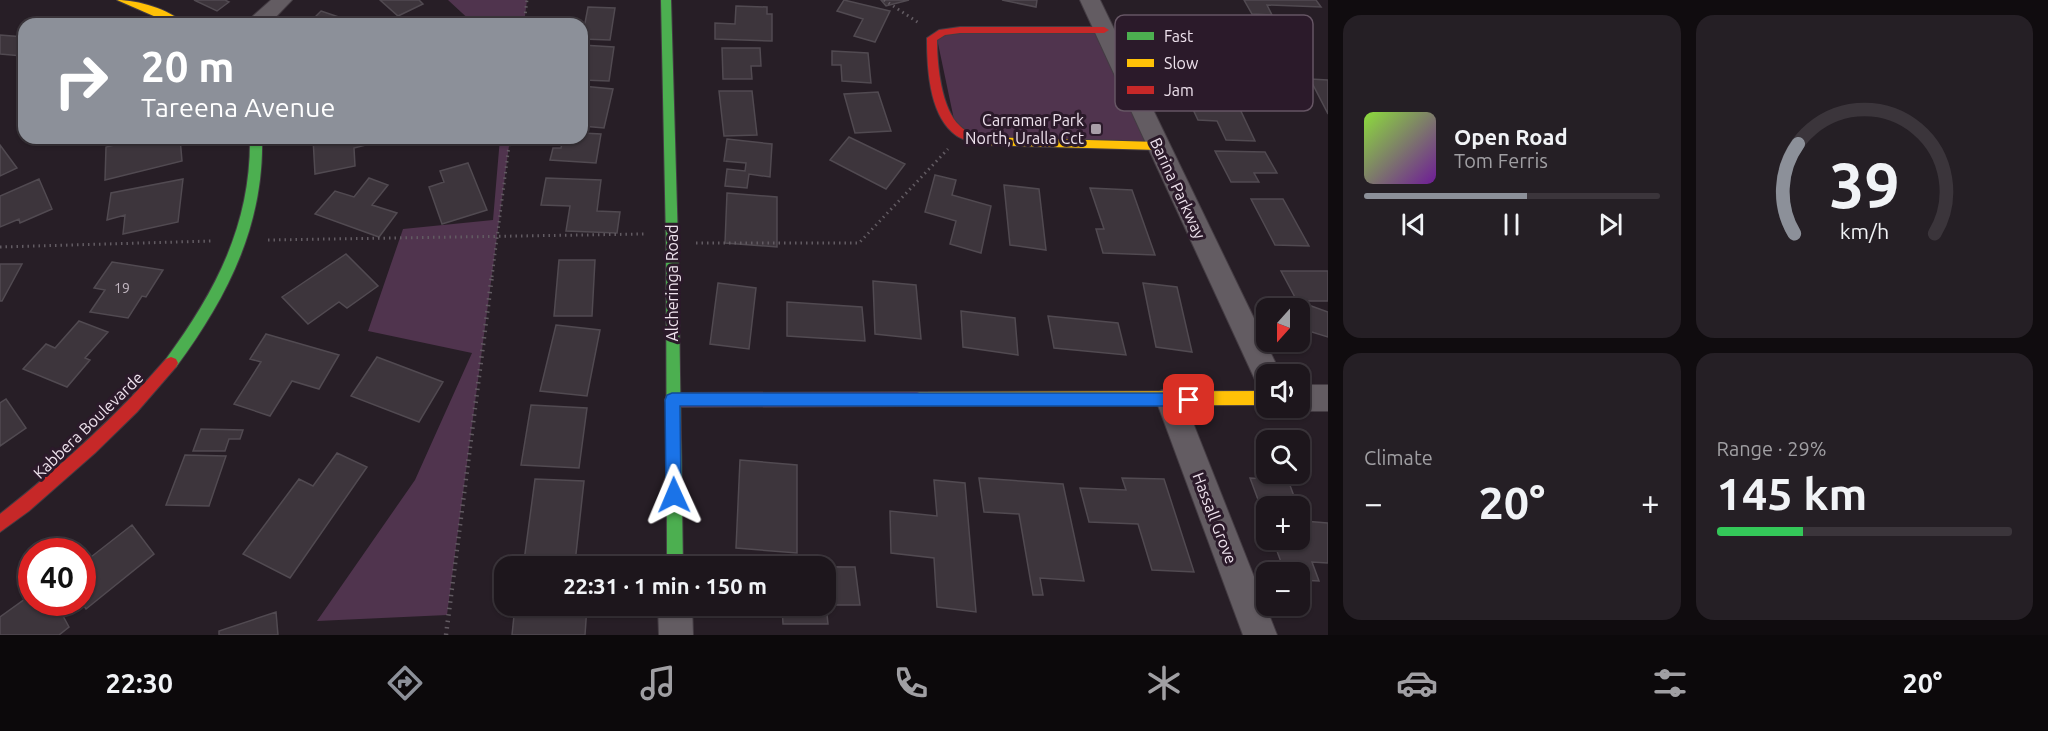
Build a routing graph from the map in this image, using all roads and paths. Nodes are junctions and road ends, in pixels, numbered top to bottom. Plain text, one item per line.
1 (122, 0) edge
2 (282, 0) edge
3 (527, 0) edge
4 (666, 0) edge
5 (884, 0) edge
6 (1090, 0) edge
7 (169, 18) edge
8 (264, 18) edge
9 (525, 18) edge
10 (1104, 30) junction
11 (936, 34) junction
12 (1115, 54) edge
13 (1142, 111) edge
14 (963, 133) junction
15 (257, 144) edge
16 (509, 144) edge
17 (1158, 146) junction
18 (498, 238) junction
19 (672, 238) junction
20 (241, 240) junction
21 (0, 247) edge
22 (1262, 364) edge
23 (1256, 398) edge
24 (1310, 398) edge
25 (1328, 398) edge
26 (672, 400) junction
27 (1170, 400) junction
28 (0, 524) edge
29 (675, 556) edge
30 (675, 616) edge
31 (446, 635) edge
32 (676, 635) edge
33 (1260, 635) edge

1 - 7 street
2 - 8 street
3 - 9 path
4 - 19 street, Alcheringa Road
5 - 11 path
6 - 10 street, Barina Parkway
10 - 11 street
10 - 12 street, Barina Parkway
11 - 14 street
13 - 17 street, Barina Parkway
14 - 17 street
14 - 19 path
15 - 20 street, Kabbera Boulevarde
16 - 18 path
17 - 22 street, Barina Parkway
18 - 19 path
18 - 20 path
18 - 31 path
19 - 26 street, Alcheringa Road
20 - 21 path
20 - 28 street, Kabbera Boulevarde
23 - 27 street
24 - 25 street
26 - 27 street
26 - 29 street, Alcheringa Road
27 - 33 street, Hassall Grove
30 - 32 street

